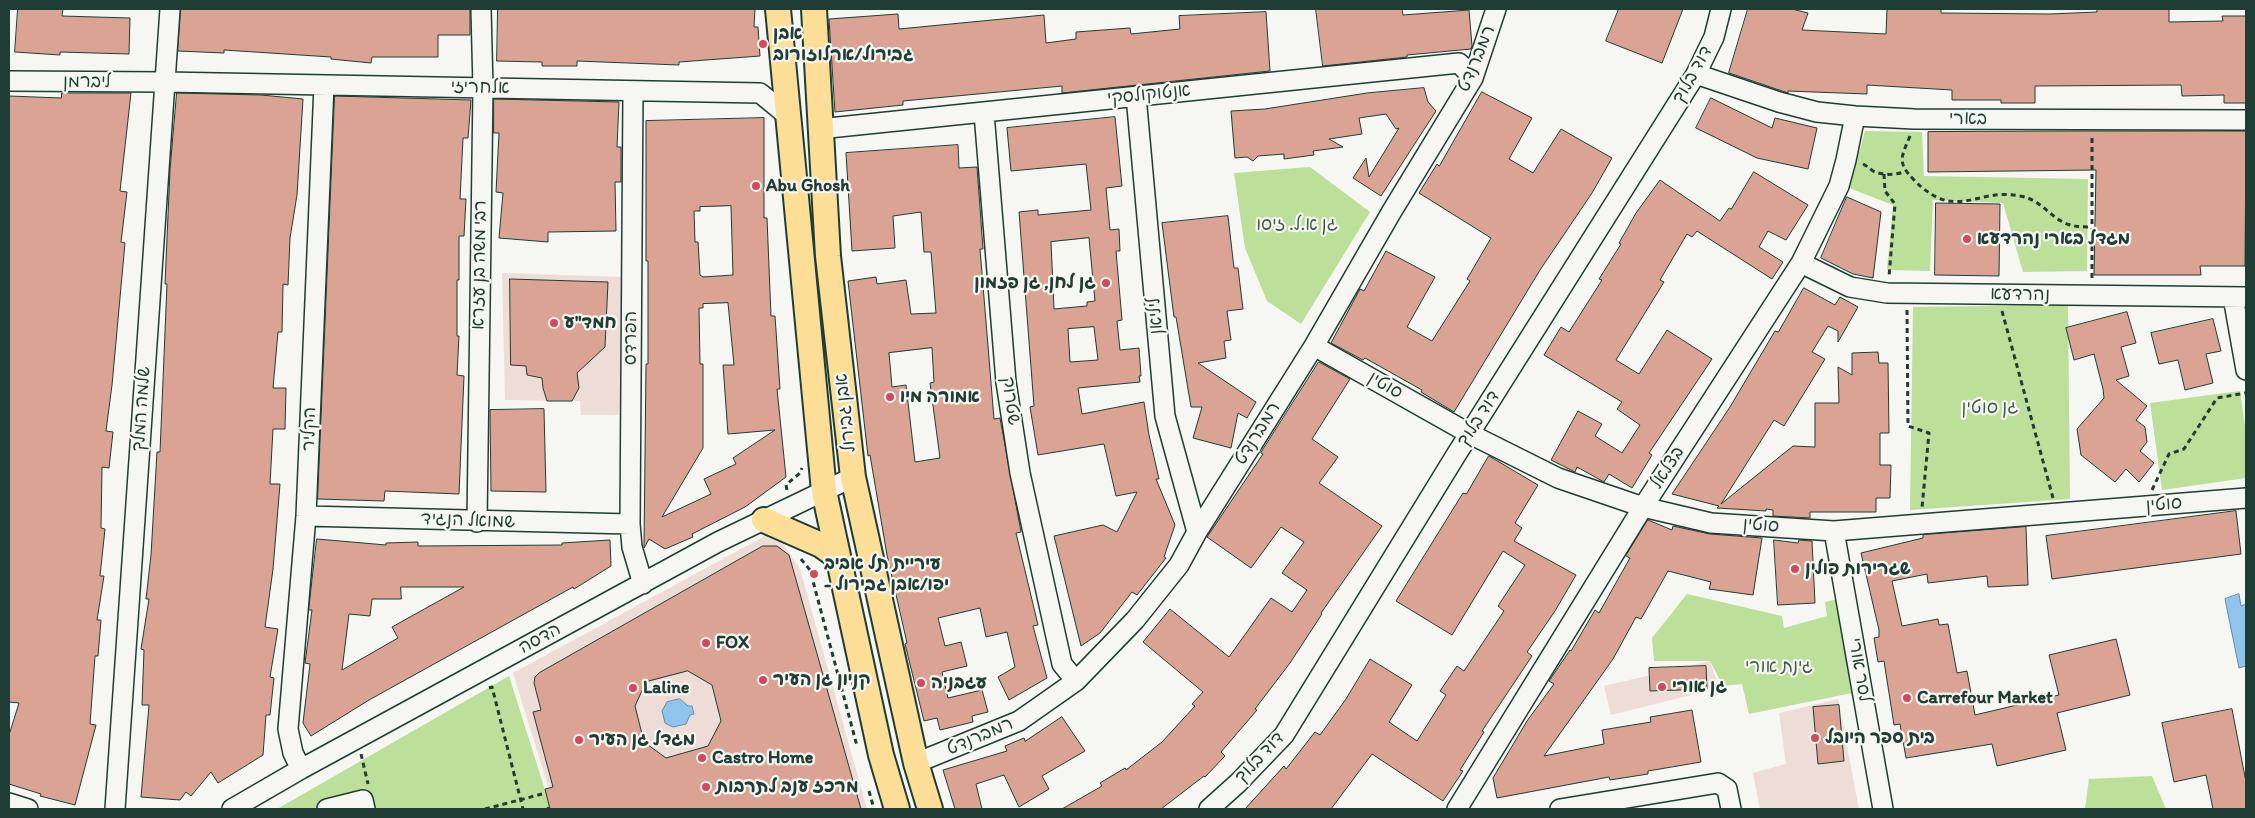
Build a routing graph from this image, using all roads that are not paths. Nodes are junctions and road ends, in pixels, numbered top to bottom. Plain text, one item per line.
1 (170, 9) edge
2 (481, 9) edge
3 (778, 9) edge
4 (814, 9) edge
5 (1496, 9) edge
6 (1721, 9) edge
7 (1696, 74) junction
8 (1473, 78) junction
9 (9, 81) edge
10 (164, 82) junction
11 (324, 85) junction
12 (483, 88) junction
13 (632, 91) junction
14 (1136, 96) junction
15 (984, 113) junction
16 (788, 116) junction
17 (1855, 116) junction
18 (2246, 120) edge
19 (820, 129) junction
20 (1801, 263) junction
21 (2240, 297) edge
22 (1314, 346) junction
23 (2246, 370) edge
24 (1470, 434) junction
25 (853, 477) junction
26 (824, 491) junction
27 (2246, 498) edge
28 (1643, 507) junction
29 (306, 516) junction
30 (764, 520) junction
31 (477, 522) junction
32 (630, 524) junction
33 (1834, 531) junction
34 (1197, 532) junction
35 (838, 557) junction
36 (643, 584) junction
37 (1076, 681) junction
38 (916, 763) junction
39 (300, 770) junction
40 (9, 803) edge
41 (28, 809) edge
42 (115, 809) edge
43 (232, 809) edge
44 (327, 809) edge
45 (365, 809) edge
46 (898, 809) edge
47 (930, 809) edge
48 (1209, 809) edge
49 (1457, 809) edge
50 (1560, 809) edge
51 (1731, 809) edge
52 (1883, 809) edge

1 - 10 street, שלמה המלך
2 - 12 street, רבי משה בן עזרא
3 - 16 main road, אבן גבירול
4 - 19 main road, אבן גבירול
5 - 8 street, רמברנדט
6 - 7 street, דוד בלוך
7 - 17 street, בארי
7 - 24 street, דוד בלוך
8 - 14 street, אנטוקולסקי
8 - 22 street, רמברנדט
9 - 10 street, ליברמן
10 - 11 street, אלחריזי
10 - 42 street, שלמה המלך
11 - 12 street, אלחריזי
11 - 29 street, הקליר
12 - 13 street, אלחריזי
12 - 31 street, רבי משה בן עזרא
13 - 16 street, אלחריזי
13 - 32 street, הפרדס
14 - 15 street, אנטוקולסקי
14 - 34 street, ליליאן
15 - 19 street, אנטוקולסקי
15 - 37 street, שטרוק
16 - 26 main road, אבן גבירול
17 - 18 street, בארי
17 - 20 street, בצלאל
19 - 25 main road, אבן גבירול
20 - 21 street, נהרדעא
20 - 28 street, בצלאל
21 - 23 street
22 - 24 street, סוטין
22 - 34 street, רמברנדט
24 - 28 street, סוטין
24 - 48 street, דוד בלוך
25 - 26 street, הדסה
25 - 38 main road, אבן גבירול
26 - 30 street, הדסה
26 - 35 main road, אבן גבירול
27 - 33 street, סוטין
28 - 33 street, סוטין
28 - 49 street, בצלאל
29 - 31 street, שמואל הנגיד
29 - 39 street, הקליר
30 - 35 main road
30 - 36 street, הדסה
31 - 32 street, שמואל הנגיד
32 - 36 street, הפרדס
33 - 52 street, לסר אורי
34 - 37 street, רמברנדט
35 - 46 main road, אבן גבירול
36 - 39 street, הדסה
37 - 38 street, רמברנדט
38 - 47 main road, אבן גבירול
39 - 43 street, הדסה
40 - 41 street
44 - 45 street
50 - 51 street

